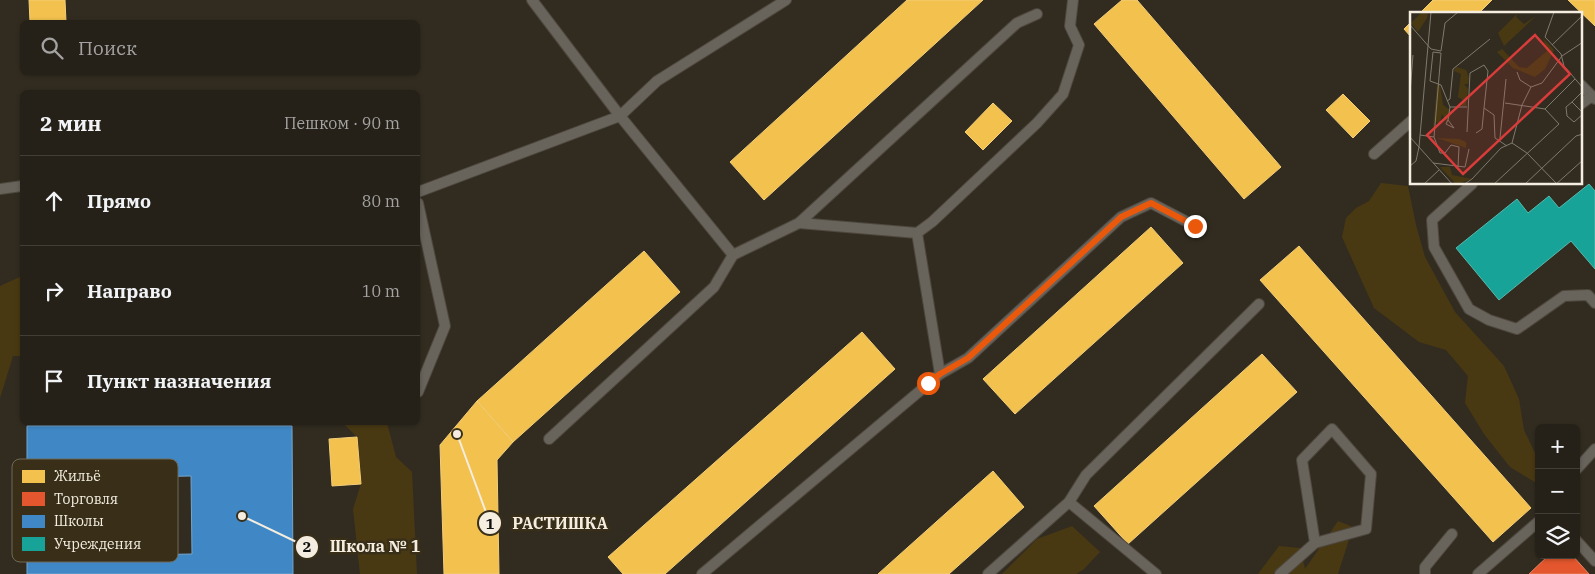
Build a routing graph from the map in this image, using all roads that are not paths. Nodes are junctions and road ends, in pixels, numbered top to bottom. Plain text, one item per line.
1 (532, 0) edge
2 (786, 0) edge
3 (1074, 0) edge
4 (1037, 14) dead end
5 (1582, 85) edge
6 (1594, 97) edge
7 (1582, 103) edge
8 (620, 116) junction
9 (1410, 122) edge
10 (1374, 154) dead end
11 (1471, 185) edge
12 (20, 186) edge
13 (0, 189) edge
14 (420, 191) edge
15 (420, 212) edge
16 (798, 223) junction
17 (1195, 226) dead end
18 (917, 233) junction
19 (733, 255) junction
20 (1595, 303) edge
21 (1260, 304) dead end
22 (940, 374) junction
23 (420, 387) edge
24 (549, 439) dead end
25 (1595, 448) edge
26 (1577, 469) edge
27 (1069, 502) junction
28 (1535, 524) edge
29 (1452, 534) dead end
30 (1315, 543) junction
31 (1580, 544) edge
32 (1595, 561) edge
33 (702, 574) edge
34 (988, 574) edge
35 (1156, 574) edge
36 (1280, 574) edge
37 (1426, 574) edge
38 (1478, 574) edge

1 - 8 lane
2 - 8 lane
3 - 18 lane
4 - 16 lane
5 - 6 lane
6 - 7 lane
8 - 14 lane
8 - 19 lane
9 - 10 lane
11 - 20 lane
12 - 13 lane
15 - 23 lane
16 - 18 lane
16 - 19 lane
17 - 22 lane
18 - 22 lane
19 - 24 lane
21 - 27 lane
22 - 33 lane
25 - 26 lane
27 - 34 lane
27 - 35 lane
28 - 38 lane
29 - 37 lane
30 - 30 lane
30 - 36 lane
31 - 32 lane

